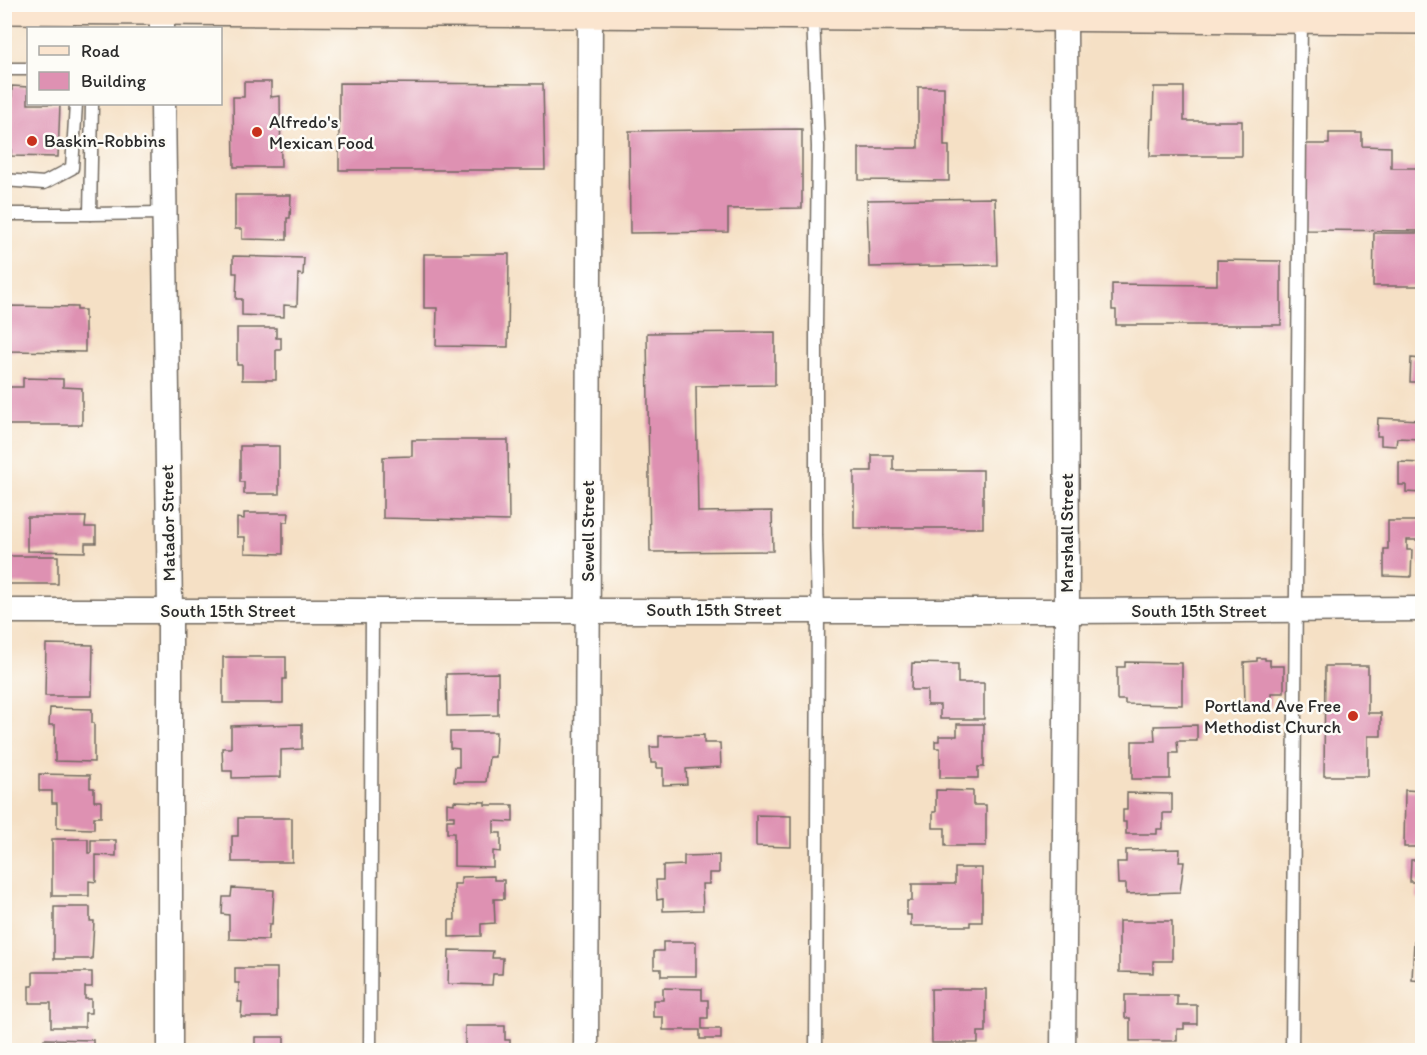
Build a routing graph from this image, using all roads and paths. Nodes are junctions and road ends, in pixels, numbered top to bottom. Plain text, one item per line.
1 (4, 7) edge
2 (376, 7) edge
3 (627, 8) edge
4 (834, 10) edge
5 (590, 11) junction
6 (1085, 11) edge
7 (1303, 11) edge
8 (162, 14) edge
9 (1422, 17) edge
10 (4, 69) edge
11 (27, 69) edge
12 (76, 105) edge
13 (92, 105) edge
14 (163, 105) edge
15 (4, 180) edge
16 (164, 213) junction
17 (4, 214) edge
18 (90, 214) junction
19 (1422, 609) edge
20 (372, 610) junction
21 (588, 610) junction
22 (818, 610) junction
23 (1295, 610) junction
24 (4, 611) edge
25 (170, 611) junction
26 (1067, 611) junction
27 (170, 1050) edge
28 (370, 1050) edge
29 (586, 1050) edge
30 (816, 1050) edge
31 (1063, 1050) edge
32 (1292, 1050) edge

1 - 8 main road
2 - 5 main road
2 - 8 main road
3 - 4 main road
3 - 5 main road
4 - 6 main road
4 - 22 lane
5 - 21 street, Sewell Street
6 - 7 main road
6 - 26 street, Marshall Street
7 - 9 main road
7 - 23 lane
10 - 11 lane
12 - 15 lane
13 - 18 lane
14 - 16 street, Matador Street
16 - 18 lane
16 - 25 street, Matador Street
17 - 18 lane
19 - 23 street, South 15th Street
20 - 21 street, South 15th Street
20 - 25 street, South 15th Street
20 - 28 lane
21 - 22 street, South 15th Street
21 - 29 street, Sewell Street
22 - 26 street, South 15th Street
22 - 30 lane
23 - 26 street, South 15th Street
23 - 32 lane
24 - 25 street, South 15th Street
25 - 27 street, Matador Street
26 - 31 street, Marshall Street

